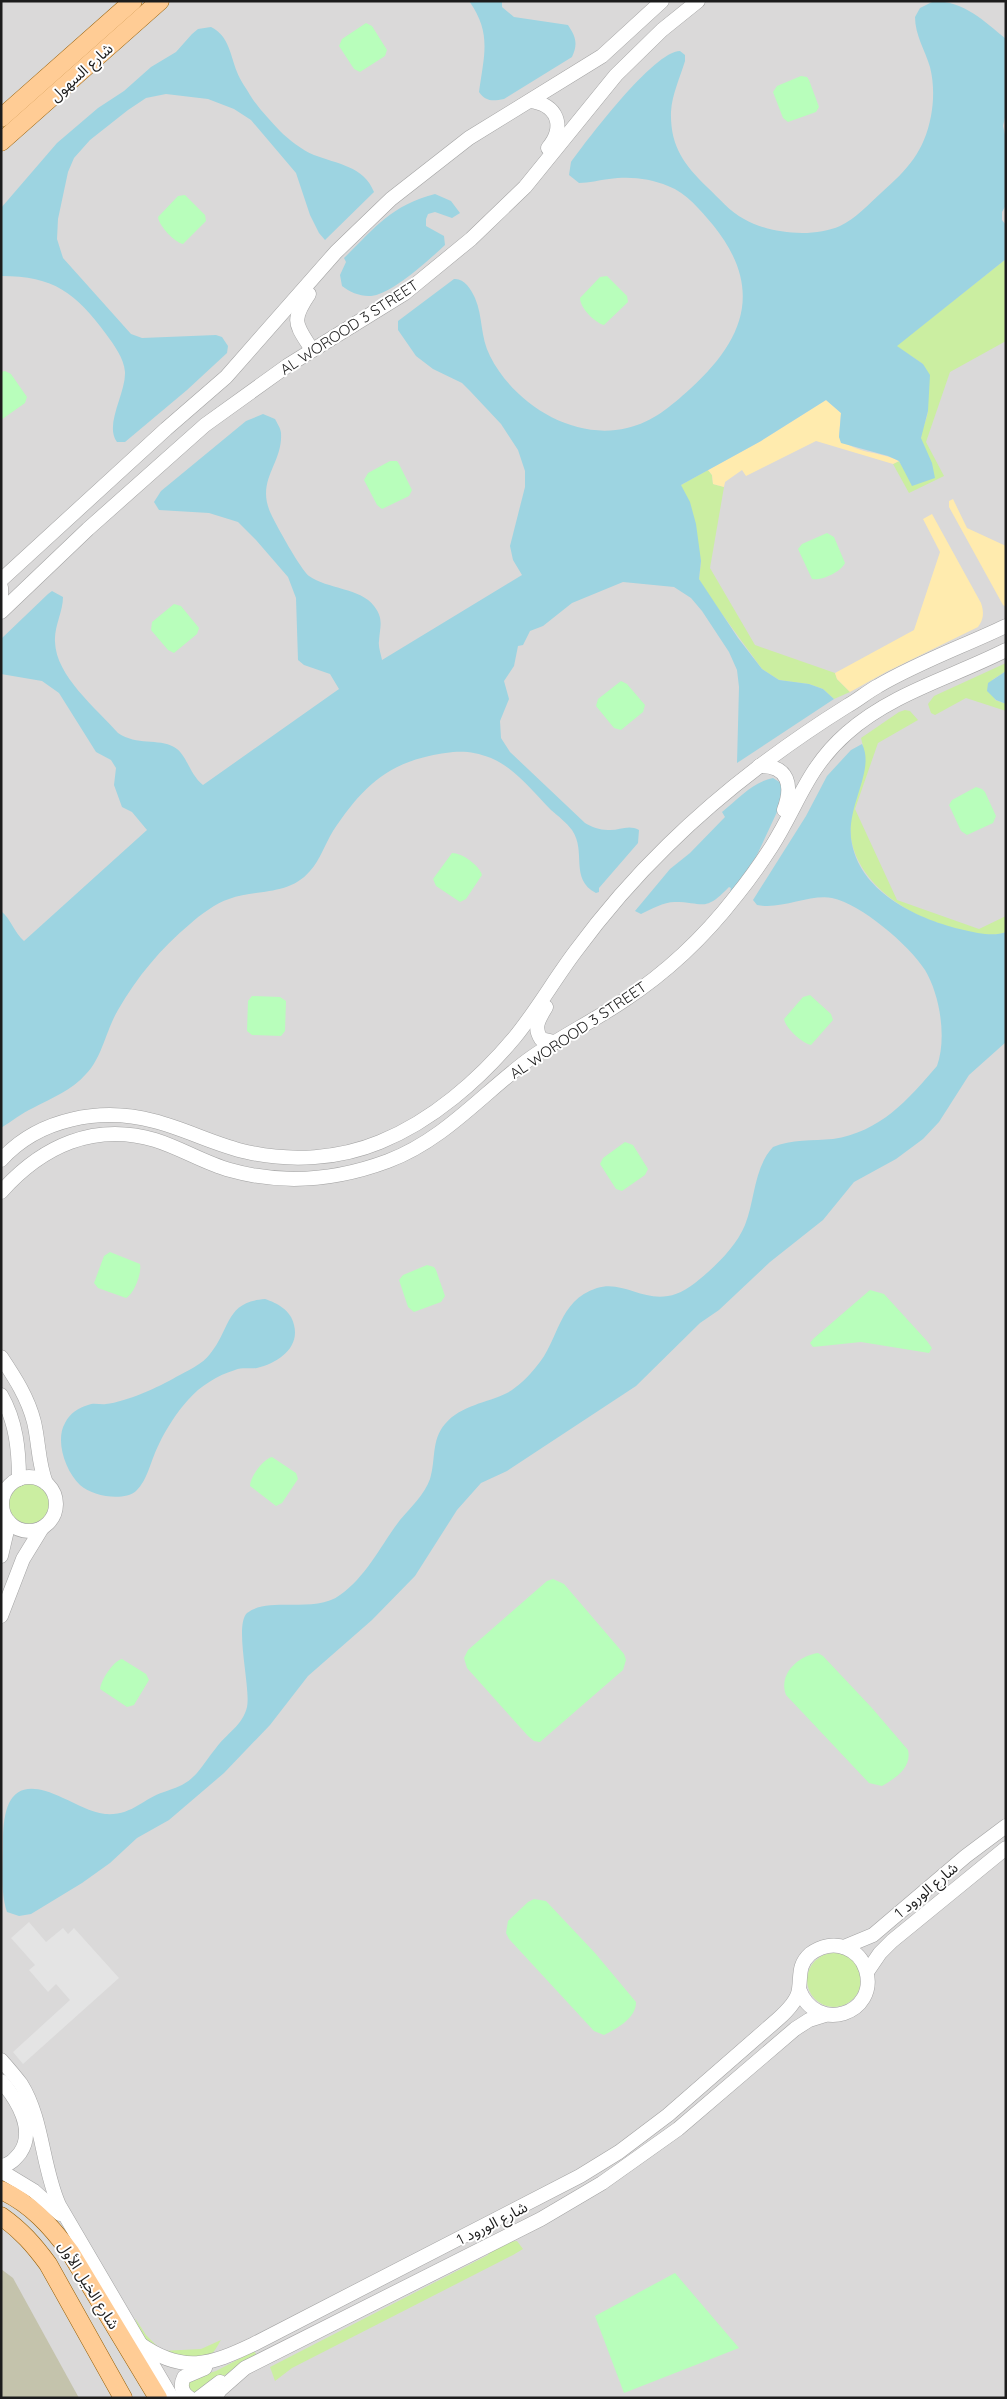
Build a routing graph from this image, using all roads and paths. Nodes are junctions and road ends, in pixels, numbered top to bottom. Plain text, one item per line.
1 (133, 1) edge
2 (160, 1) edge
3 (662, 1) edge
4 (698, 1) edge
5 (530, 102) junction
6 (1, 118) edge
7 (1, 142) edge
8 (525, 187) junction
9 (336, 252) junction
10 (312, 350) junction
11 (1, 580) edge
12 (1, 587) edge
13 (1, 599) edge
14 (1, 612) edge
15 (1006, 626) edge
16 (1006, 650) edge
17 (759, 766) junction
18 (773, 844) junction
19 (562, 970) junction
20 (554, 1042) junction
21 (380, 1142) junction
22 (1, 1160) edge
23 (384, 1162) junction
24 (1, 1192) edge
25 (1, 1357) edge
26 (1, 1395) edge
27 (19, 1479) junction
28 (46, 1483) junction
29 (8, 1522) junction
30 (42, 1528) junction
31 (1, 1556) edge
32 (1, 1616) edge
33 (1006, 1826) edge
34 (1006, 1848) edge
35 (844, 1947) junction
36 (867, 1972) junction
37 (799, 1989) junction
38 (825, 2015) junction
39 (1, 2060) edge
40 (1, 2081) edge
41 (1, 2166) edge
42 (1, 2171) edge
43 (1, 2190) edge
44 (1, 2216) edge
45 (68, 2222) junction
46 (1, 2230) edge
47 (244, 2350) junction
48 (138, 2352) junction
49 (245, 2368) junction
50 (114, 2398) edge
51 (123, 2398) edge
52 (147, 2398) edge
53 (158, 2398) edge
54 (172, 2398) edge
55 (190, 2398) edge
56 (199, 2398) edge
57 (215, 2398) edge

1 - 6 main road, شارع السهول
2 - 7 main road, شارع السهول
3 - 5 street
4 - 8 street, AL WOROOD 3 STREET
5 - 8 street
5 - 9 street
8 - 10 street, AL WOROOD 3 STREET
9 - 10 street
9 - 11 street
10 - 14 street, AL WOROOD 3 STREET
12 - 13 street
15 - 17 street, AL WOROOD 3 STREET
16 - 18 street, AL WOROOD 3 STREET
17 - 18 street
17 - 19 street, AL WOROOD 3 STREET
18 - 20 street, AL WOROOD 3 STREET
19 - 20 street
19 - 21 street, AL WOROOD 3 STREET
20 - 23 street, AL WOROOD 3 STREET
21 - 22 street, AL WOROOD 3 STREET
21 - 23 street
23 - 24 street, AL WOROOD 3 STREET
25 - 28 street
26 - 27 street
27 - 28 street
27 - 29 street
28 - 30 street
29 - 30 street
29 - 31 street
30 - 32 street
33 - 35 street, شارع الورود 1
34 - 36 street, شارع الورود 1
35 - 36 street
35 - 37 street, شارع الورود 1
36 - 38 street, شارع الورود 1
37 - 38 street
37 - 47 street, شارع الورود 1
38 - 49 street, شارع الورود 1
39 - 45 street
40 - 41 street
42 - 45 street
43 - 48 main road, شارع الخيل الأول
44 - 51 main road
45 - 48 street
46 - 50 main road
47 - 48 street, شارع الورود 1
47 - 55 street
48 - 52 main road
48 - 53 main road, شارع الخيل الأول
48 - 54 street
49 - 56 street
49 - 57 street, شارع الورود 1

